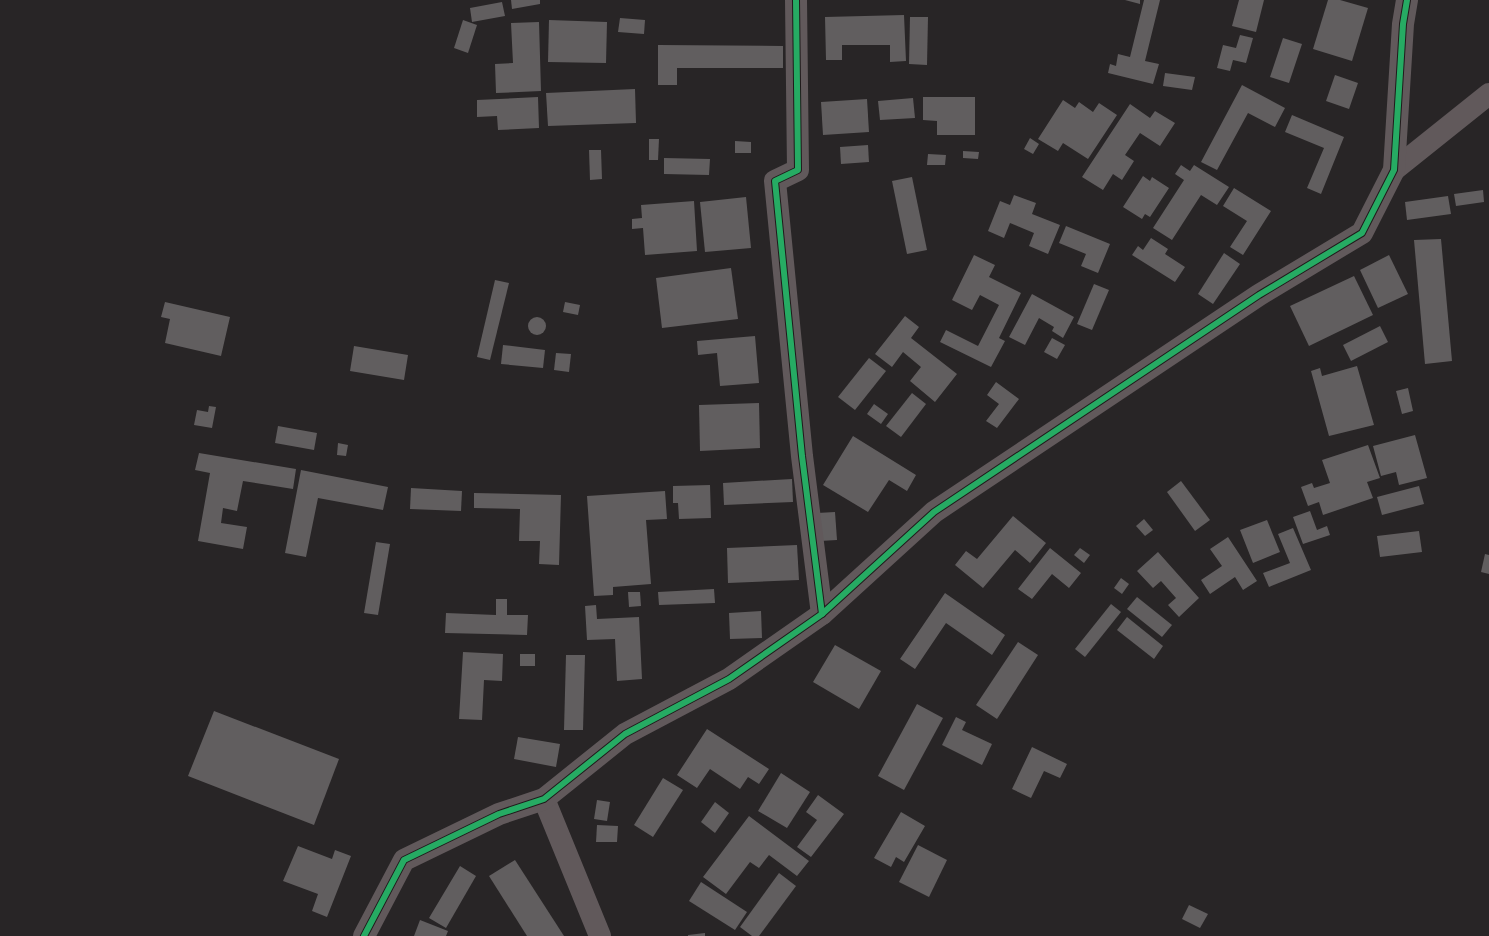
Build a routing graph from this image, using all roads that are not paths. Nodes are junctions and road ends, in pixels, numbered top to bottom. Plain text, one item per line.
1 (796, 0) edge
2 (1407, 0) edge
3 (1489, 94) edge
4 (1394, 170) junction
5 (822, 614) junction
6 (544, 799) junction
7 (364, 936) edge
8 (600, 936) edge

1 - 5 street
2 - 4 street
3 - 4 street
4 - 5 street
5 - 6 street
6 - 7 street
6 - 8 street

